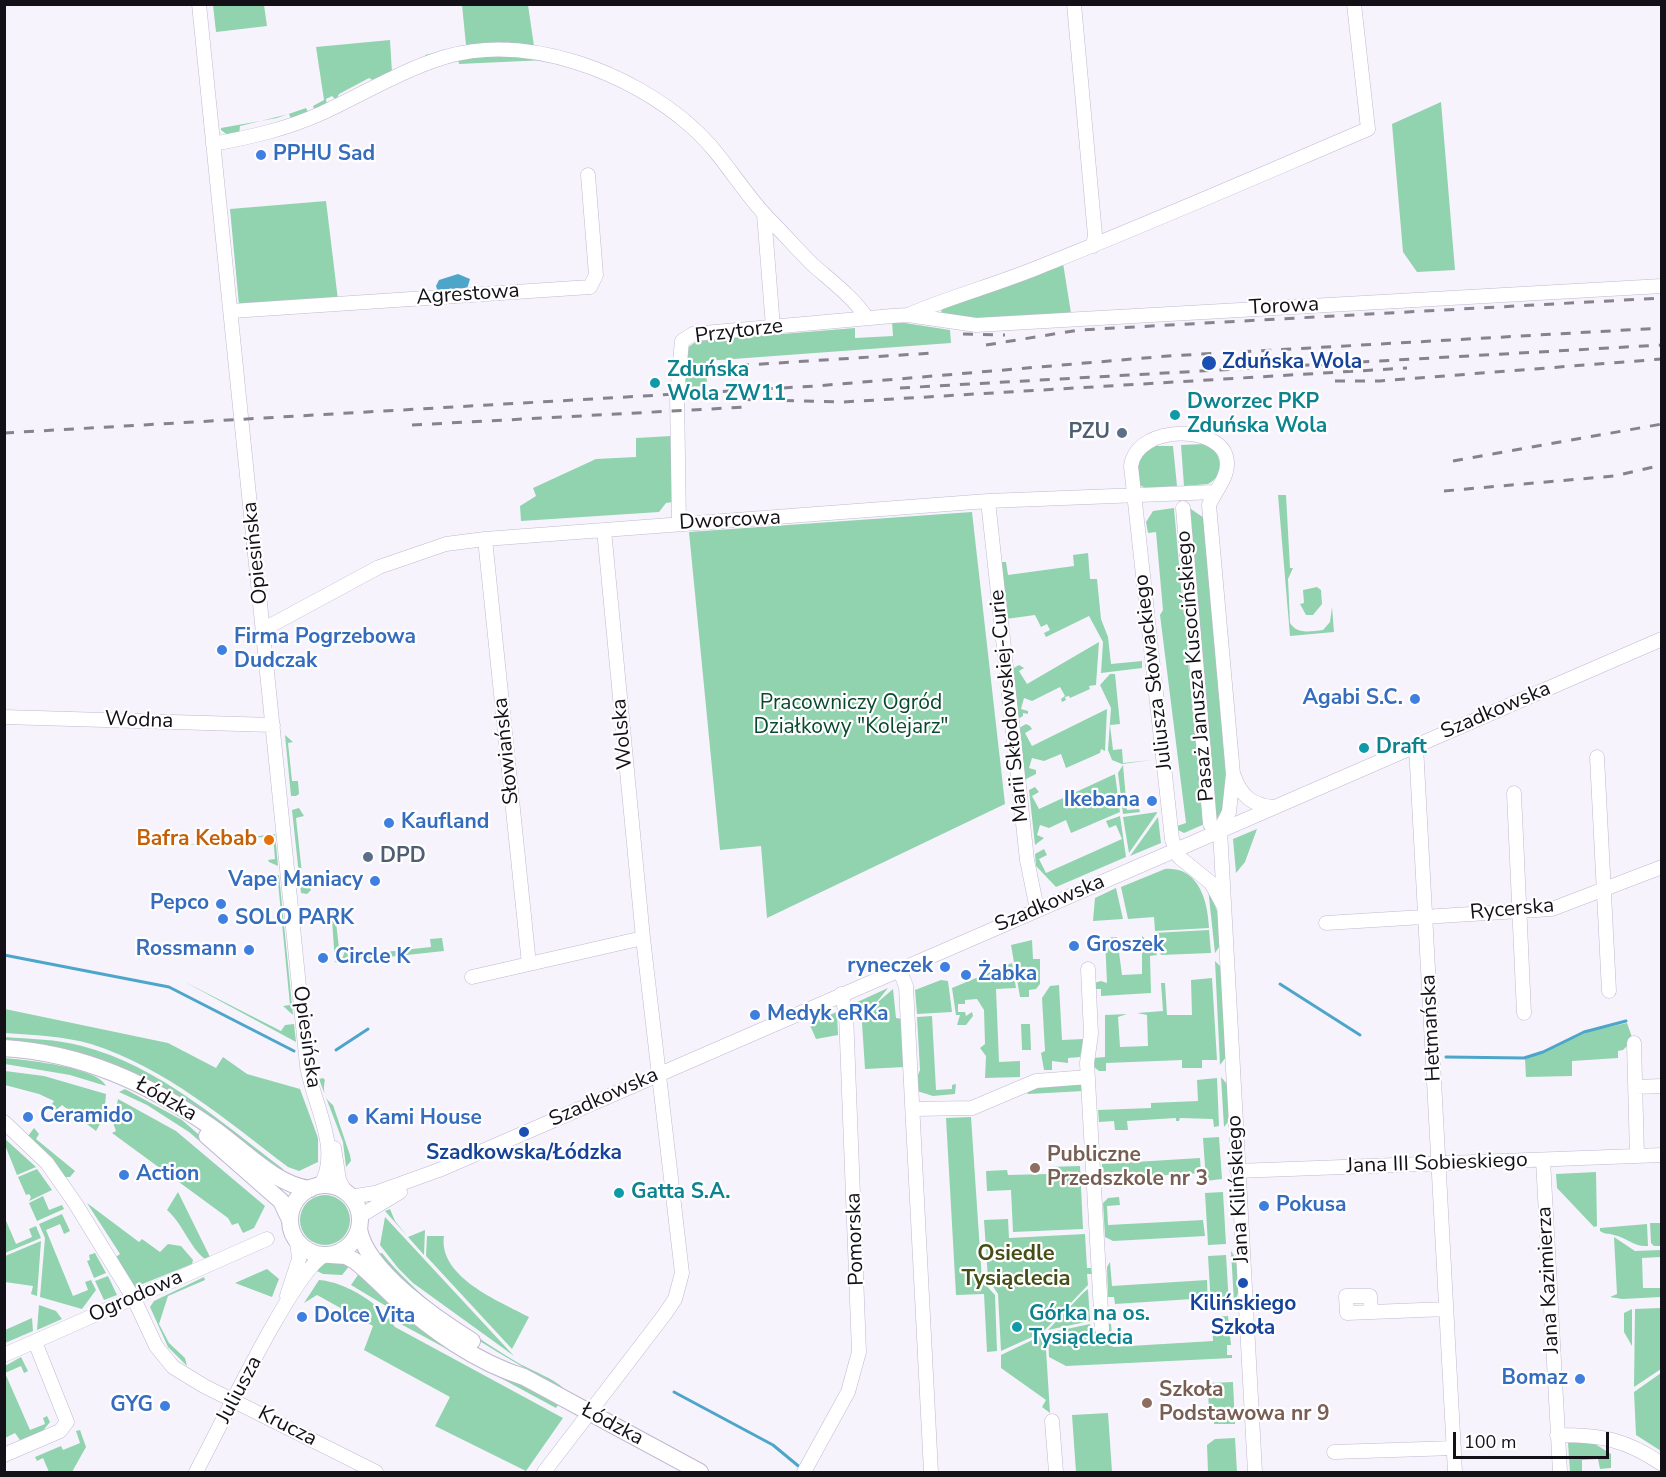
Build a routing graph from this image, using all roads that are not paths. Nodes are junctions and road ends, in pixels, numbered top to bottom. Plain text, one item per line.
1 (199, 4) edge
2 (1074, 4) edge
3 (1354, 4) edge
4 (213, 144) junction
5 (588, 175) dead end
6 (764, 214) junction
7 (1093, 246) junction
8 (1662, 286) edge
9 (232, 310) junction
10 (908, 315) junction
11 (867, 318) junction
12 (773, 327) junction
13 (1215, 492) junction
14 (1134, 495) junction
15 (988, 501) junction
16 (1183, 508) dead end
17 (679, 524) junction
18 (604, 530) junction
19 (485, 539) junction
20 (264, 629) junction
21 (1662, 639) edge
22 (4, 717) edge
23 (273, 725) junction
24 (1416, 746) junction
25 (1597, 757) dead end
26 (1233, 774) junction
27 (1514, 793) dead end
28 (1273, 807) junction
29 (1215, 827) junction
30 (1174, 850) junction
31 (1662, 867) edge
32 (1603, 892) junction
33 (1223, 905) junction
34 (1037, 909) junction
35 (1520, 912) junction
36 (1427, 919) junction
37 (1326, 923) dead end
38 (643, 938) junction
39 (529, 964) junction
40 (899, 969) junction
41 (1088, 969) dead end
42 (472, 978) dead end
43 (1609, 991) dead end
44 (841, 994) junction
45 (1524, 1013) dead end
46 (1634, 1043) dead end
47 (4, 1048) edge
48 (4, 1053) edge
49 (658, 1074) junction
50 (1088, 1077) junction
51 (1662, 1086) edge
52 (1636, 1088) junction
53 (315, 1102) junction
54 (913, 1109) junction
55 (4, 1122) edge
56 (1662, 1155) edge
57 (1637, 1156) junction
58 (1543, 1160) junction
59 (1439, 1163) junction
60 (439, 1170) junction
61 (1237, 1171) junction
62 (315, 1187) junction
63 (348, 1195) junction
64 (290, 1220) junction
65 (359, 1222) junction
66 (267, 1239) dead end
67 (297, 1241) junction
68 (327, 1255) junction
69 (134, 1299) junction
70 (284, 1307) junction
71 (1446, 1309) junction
72 (1371, 1312) dead end
73 (1101, 1329) dead end
74 (34, 1342) junction
75 (4, 1354) edge
76 (524, 1377) junction
77 (234, 1400) junction
78 (589, 1412) junction
79 (1052, 1421) dead end
80 (1557, 1435) junction
81 (1454, 1448) junction
82 (1334, 1452) dead end
83 (4, 1455) edge
84 (1662, 1464) edge
85 (196, 1473) edge
86 (375, 1473) edge
87 (544, 1473) edge
88 (700, 1473) edge
89 (804, 1473) edge
90 (931, 1473) edge
91 (1056, 1473) edge
92 (1254, 1473) edge
93 (1455, 1473) edge
94 (1560, 1473) edge

1 - 4 street, Opiesińska
2 - 7 street
3 - 7 street
4 - 6 street
4 - 9 street, Opiesińska
5 - 9 street, Agrestowa
6 - 11 street
6 - 12 street
7 - 10 street
8 - 10 street, Torowa
9 - 20 street, Opiesińska
10 - 11 street, Przytorze
11 - 12 street, Przytorze
12 - 17 street, Przytorze
13 - 14 street, Dworcowa
13 - 14 street, Juliusza Słowackiego
13 - 26 street
14 - 15 street, Dworcowa
14 - 30 street, Juliusza Słowackiego
15 - 17 street, Dworcowa
15 - 34 street, Marii Skłodowskiej-Curie
16 - 29 street, Pasaż Janusza Kusocińskiego
17 - 18 street, Dworcowa
18 - 19 street, Dworcowa
18 - 38 street, Wolska
19 - 20 street, Dworcowa
19 - 39 street, Słowiańska
20 - 23 street, Opiesińska
21 - 24 street, Szadkowska
22 - 23 street, Wodna
23 - 53 street, Opiesińska
24 - 28 street, Szadkowska
24 - 36 street, Hetmańska
25 - 32 street
26 - 28 street
26 - 29 street
27 - 35 street
28 - 29 street, Szadkowska
29 - 30 street, Szadkowska
29 - 33 street, Jana Kilińskiego
30 - 33 street, Jana Kilińskiego
30 - 34 street, Szadkowska
31 - 32 street, Rycerska
32 - 35 street, Rycerska
32 - 43 street
33 - 61 street, Jana Kilińskiego
34 - 40 street, Szadkowska
35 - 36 street, Rycerska
35 - 45 street
36 - 37 street, Rycerska
36 - 59 street, Hetmańska
38 - 39 street
38 - 49 street, Wolska
39 - 42 street
40 - 44 street, Szadkowska
40 - 54 street
41 - 50 street
44 - 49 street, Szadkowska
44 - 89 street, Pomorska
46 - 52 street
47 - 62 main road, Łódzka
48 - 64 main road, Łódzka
49 - 60 street, Szadkowska
49 - 78 street, Wolska
50 - 54 street
50 - 73 street
51 - 52 street
52 - 57 street
53 - 62 street, Opiesińska
53 - 63 street, Opiesińska
54 - 90 street
55 - 69 street, Krucza
56 - 57 street, Jana III Sobieskiego
57 - 58 street, Jana III Sobieskiego
58 - 59 street, Jana III Sobieskiego
58 - 80 street, Jana Kazimierza
59 - 61 street, Jana III Sobieskiego
59 - 71 street, Hetmańska
60 - 63 street, Szadkowska
60 - 65 street, Szadkowska
61 - 92 street, Jana Kilińskiego
62 - 63 main road
62 - 64 main road
63 - 65 main road
64 - 67 main road
65 - 68 main road
65 - 76 main road, Łódzka
66 - 69 street, Ogrodowa
67 - 68 main road
67 - 70 street, Juliusza
68 - 70 street, Juliusza
68 - 76 main road, Łódzka
69 - 74 street, Ogrodowa
69 - 77 street, Krucza
70 - 77 street, Juliusza
71 - 72 street
71 - 81 street, Hetmańska
74 - 75 street, Ogrodowa
74 - 83 street
76 - 78 main road, Łódzka
77 - 85 street, Juliusza
77 - 86 street, Krucza
78 - 87 street, Wolska
78 - 88 main road, Łódzka
79 - 91 street
80 - 84 street
80 - 94 street, Jana Kazimierza
81 - 82 street
81 - 93 street, Hetmańska

